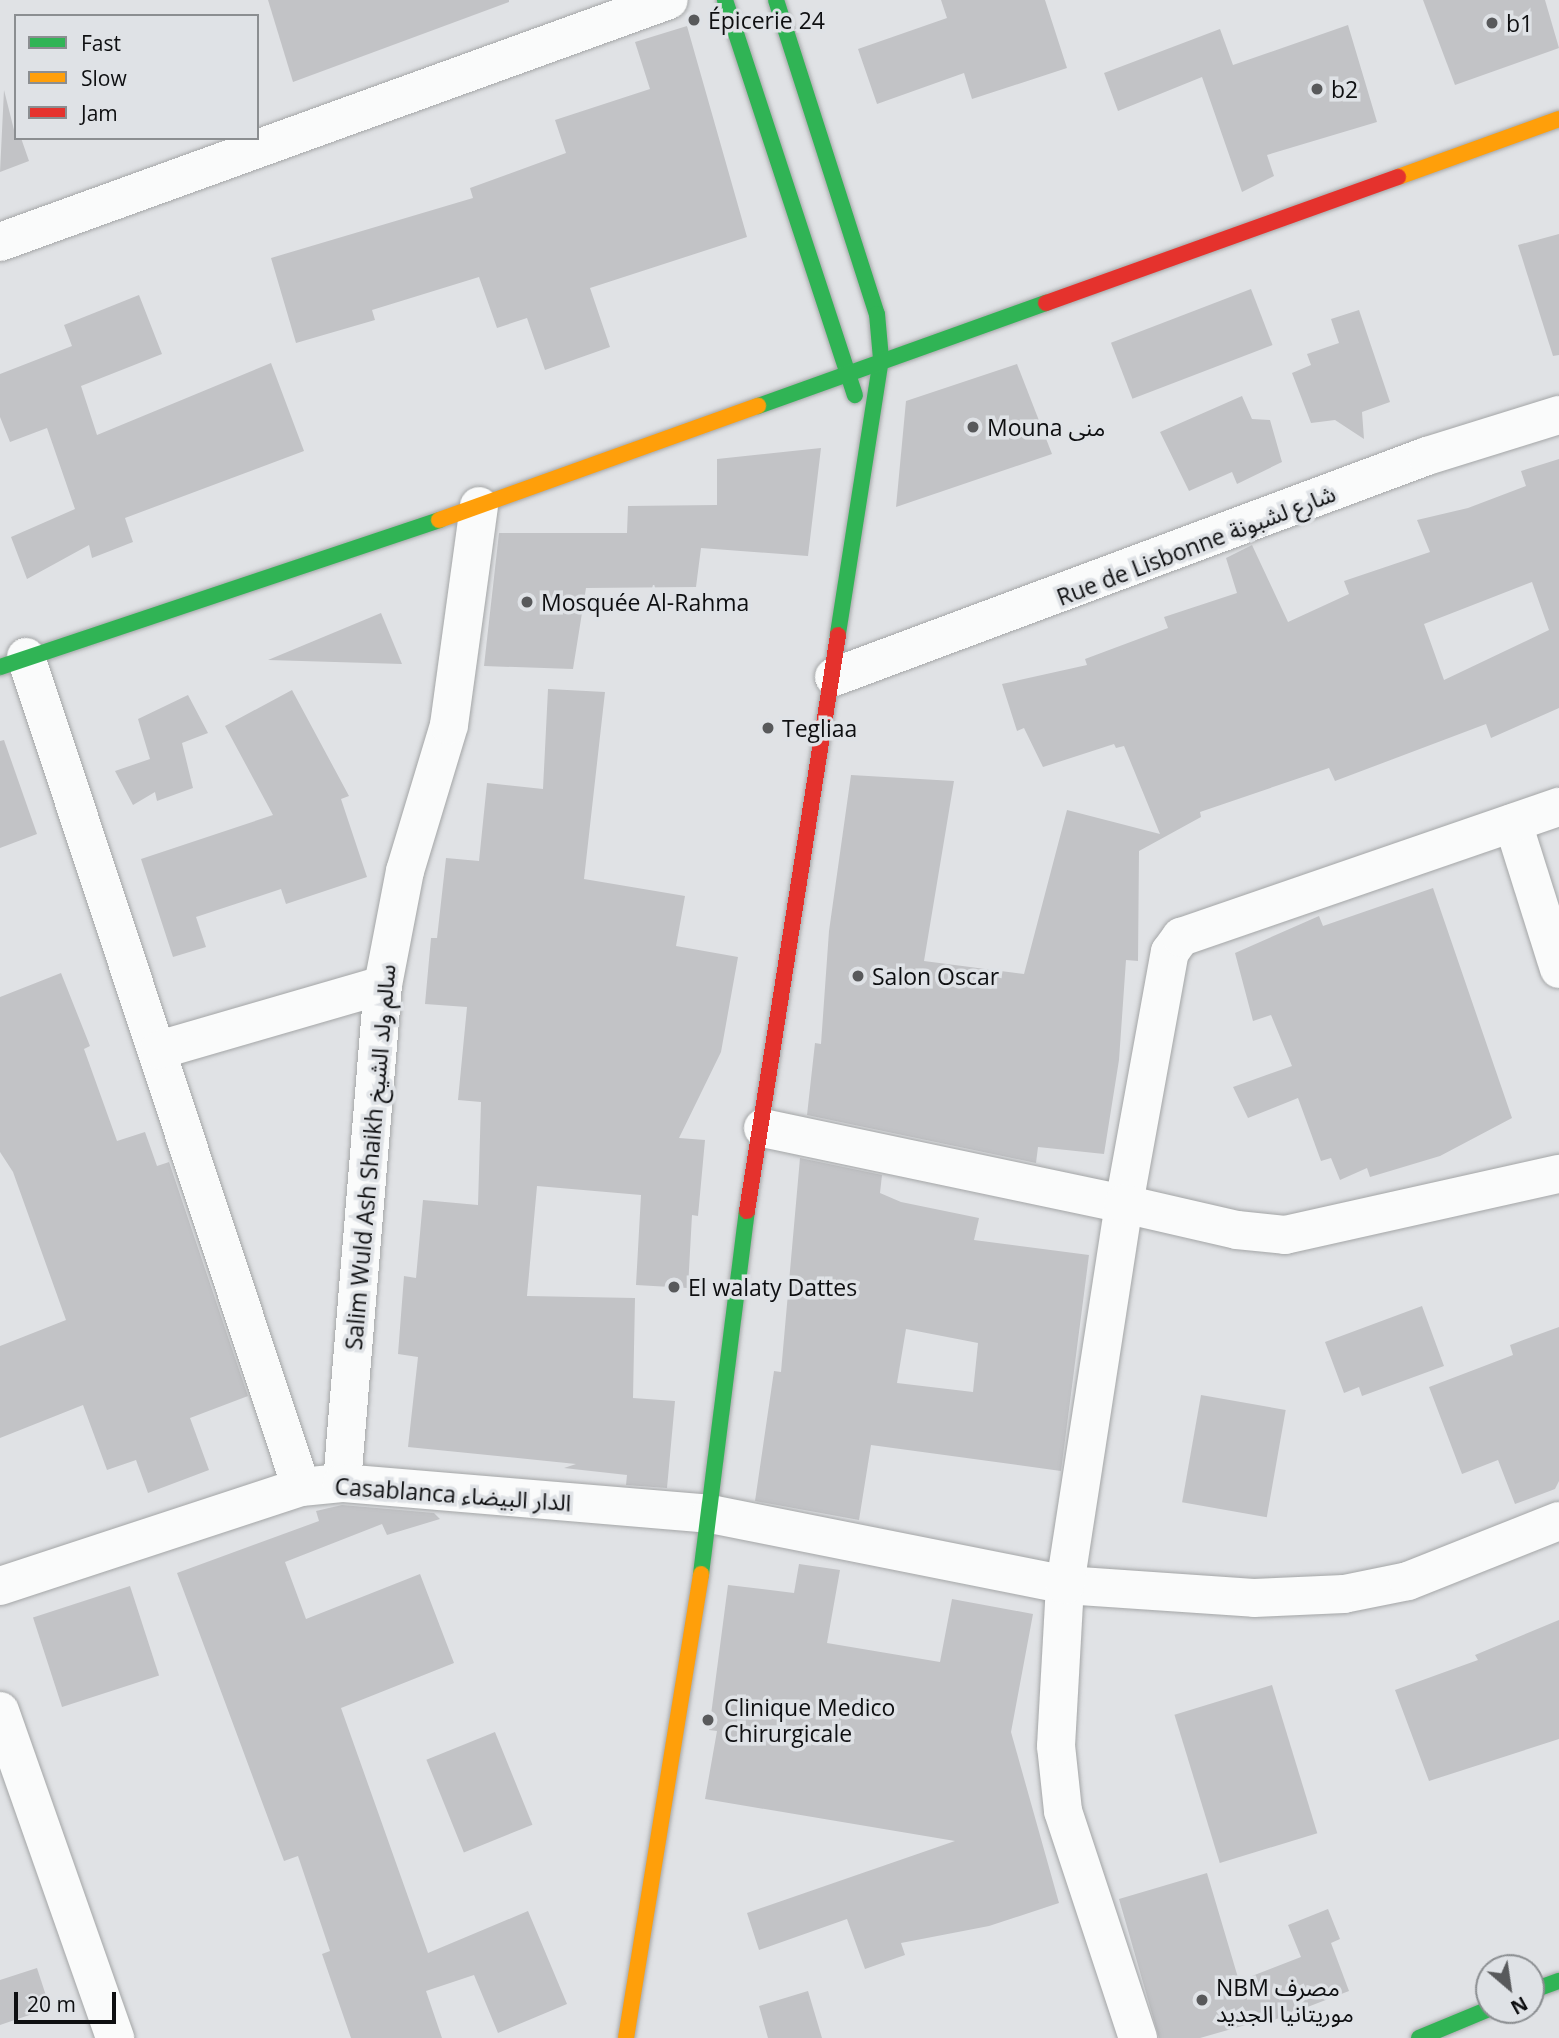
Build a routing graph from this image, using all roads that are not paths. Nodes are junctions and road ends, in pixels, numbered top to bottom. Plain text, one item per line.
1 (669, 0) edge
2 (725, 0) edge
3 (776, 0) edge
4 (1559, 119) edge
5 (0, 242) edge
6 (881, 359) junction
7 (846, 372) junction
8 (1559, 415) edge
9 (868, 419) junction
10 (479, 506) junction
11 (13, 662) edge
12 (834, 677) junction
13 (1559, 807) edge
14 (1513, 823) junction
15 (1559, 969) edge
16 (383, 985) junction
17 (159, 1050) junction
18 (763, 1128) junction
19 (1559, 1174) edge
20 (1124, 1204) junction
21 (342, 1483) junction
22 (301, 1487) junction
23 (711, 1514) junction
24 (1559, 1521) edge
25 (1065, 1585) junction
26 (0, 1586) edge
27 (0, 1711) edge
28 (1475, 2015) edge
29 (1424, 2037) edge
30 (115, 2038) edge
31 (626, 2038) edge
32 (1138, 2038) edge

1 - 5 street
2 - 7 street
3 - 6 street
4 - 6 street
6 - 7 street
6 - 9 street
7 - 9 street
7 - 10 street
8 - 12 street, Rue de Lisbonne شارع لشبونة
9 - 12 street
10 - 11 street
10 - 16 street, Salim Wuld Ash Shaikh سالم ولد الشيخ
11 - 17 street
12 - 18 street
13 - 14 street
14 - 15 street
14 - 20 street
16 - 17 street
16 - 21 street, Salim Wuld Ash Shaikh سالم ولد الشيخ
17 - 22 street
18 - 20 street
18 - 23 street
19 - 20 street
20 - 25 street
21 - 22 street, Casablanca الدار البيضاء
21 - 23 street, Casablanca الدار البيضاء
22 - 26 street, Casablanca الدار البيضاء
23 - 25 street, Casablanca الدار البيضاء
23 - 31 street
24 - 25 street, Casablanca الدار البيضاء
25 - 32 street
27 - 30 street
28 - 29 street

